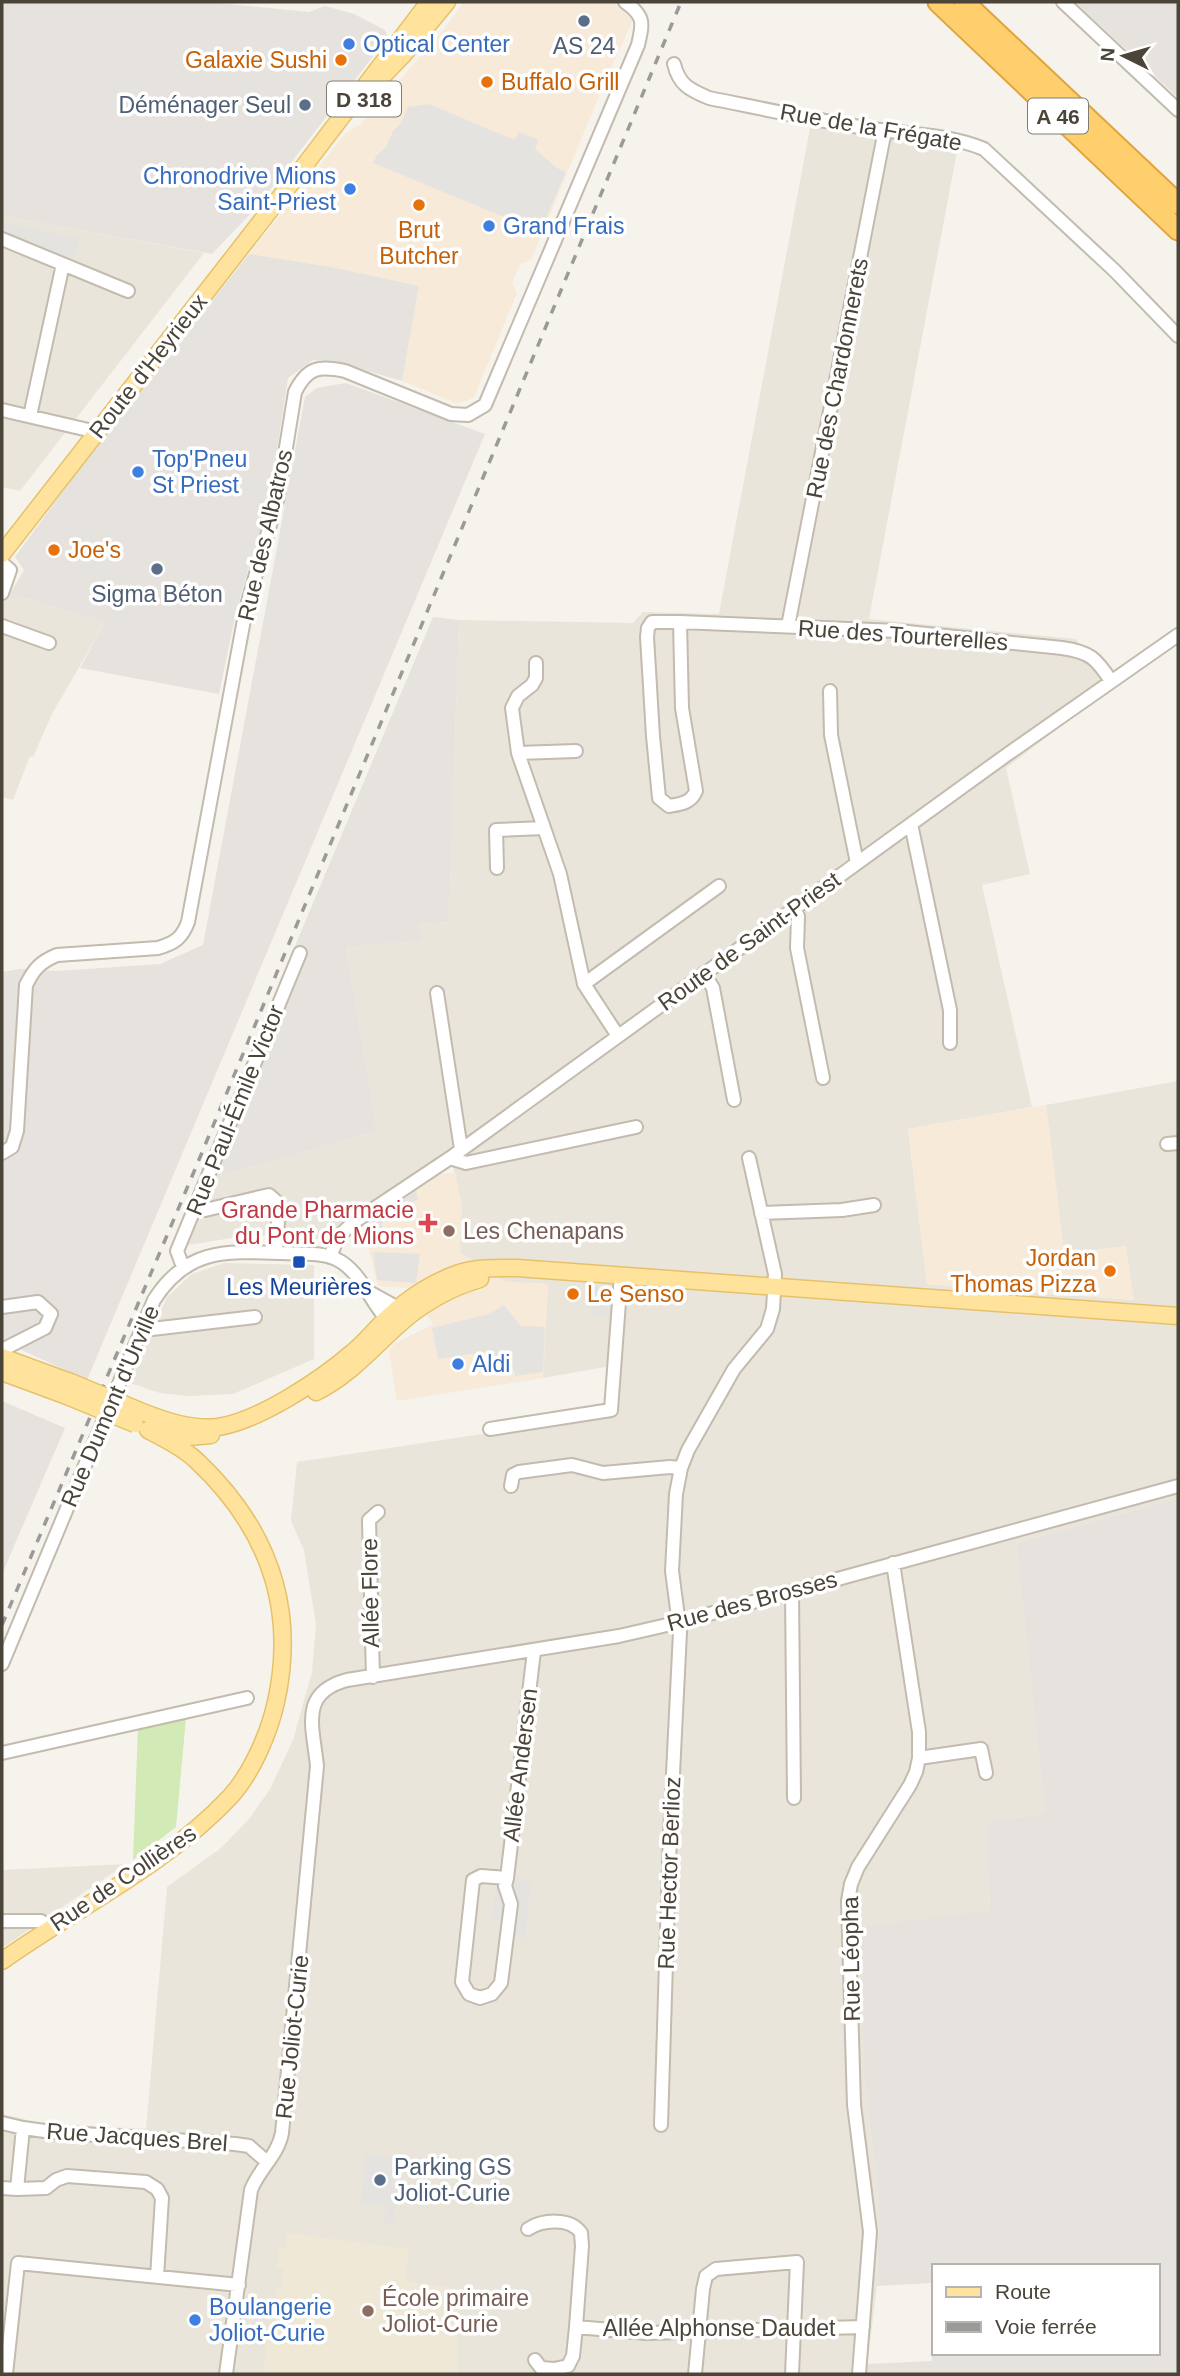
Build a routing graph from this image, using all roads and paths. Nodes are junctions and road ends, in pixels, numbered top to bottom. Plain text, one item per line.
1 (429, 2) edge
2 (447, 2) edge
3 (625, 2) edge
4 (938, 2) edge
5 (964, 2) edge
6 (1063, 2) edge
7 (674, 64) dead end
8 (1178, 110) edge
9 (885, 130) junction
10 (295, 177) junction
11 (1178, 204) edge
12 (1178, 230) edge
13 (2, 239) edge
14 (63, 264) junction
15 (128, 291) dead end
16 (1178, 336) edge
17 (2, 410) edge
18 (30, 416) junction
19 (97, 432) junction
20 (2, 554) edge
21 (2, 563) edge
22 (2, 593) edge
23 (680, 622) junction
24 (2, 626) edge
25 (788, 626) junction
26 (1178, 635) edge
27 (50, 643) dead end
28 (536, 663) dead end
29 (1111, 681) junction
30 (830, 691) dead end
31 (576, 751) dead end
32 (518, 753) junction
33 (911, 824) junction
34 (544, 828) junction
35 (856, 863) junction
36 (498, 868) dead end
37 (719, 886) dead end
38 (794, 909) junction
39 (300, 953) dead end
40 (704, 973) junction
41 (584, 984) junction
42 (437, 993) dead end
43 (618, 1036) junction
44 (950, 1043) dead end
45 (823, 1078) dead end
46 (734, 1100) dead end
47 (636, 1127) dead end
48 (461, 1149) junction
49 (2, 1153) edge
50 (450, 1158) junction
51 (749, 1158) dead end
52 (874, 1205) dead end
53 (195, 1208) junction
54 (761, 1213) junction
55 (276, 1253) junction
56 (330, 1257) junction
57 (183, 1267) junction
58 (621, 1275) junction
59 (775, 1286) junction
60 (2, 1307) edge
61 (1178, 1316) edge
62 (255, 1317) dead end
63 (396, 1318) junction
64 (142, 1328) junction
65 (2, 1350) edge
66 (2, 1357) edge
67 (2, 1372) edge
68 (70, 1390) junction
69 (141, 1422) junction
70 (490, 1429) dead end
71 (681, 1468) junction
72 (511, 1486) dead end
73 (1178, 1486) edge
74 (378, 1513) dead end
75 (892, 1563) junction
76 (792, 1592) junction
77 (680, 1622) junction
78 (534, 1651) junction
79 (2, 1664) edge
80 (373, 1677) junction
81 (322, 1691) joint
82 (247, 1698) dead end
83 (2, 1753) edge
84 (919, 1758) junction
85 (986, 1773) dead end
86 (794, 1798) dead end
87 (506, 1878) junction
88 (2, 1921) edge
89 (47, 1929) junction
90 (2, 1961) edge
91 (2, 2123) edge
92 (661, 2125) dead end
93 (23, 2129) junction
94 (267, 2161) junction
95 (2, 2188) edge
96 (17, 2189) junction
97 (528, 2229) dead end
98 (157, 2277) junction
99 (239, 2285) junction
100 (8, 2293) edge
101 (576, 2327) junction
102 (863, 2327) junction
103 (795, 2329) junction
104 (700, 2332) junction
105 (535, 2360) dead end
106 (6, 2374) edge
107 (226, 2374) edge
108 (695, 2374) edge
109 (792, 2374) edge
110 (859, 2374) edge

1 - 10 main road, Route d'Heyrieux / D 318
2 - 10 main road, Route d'Heyrieux / D 318
3 - 49 street, Rue des Albatros
4 - 12 highway, A 46
5 - 11 highway, A 46
6 - 8 street
7 - 9 street, Rue de la Frégate
9 - 16 street, Rue de la Frégate
9 - 25 street, Rue des Chardonnerets
10 - 19 main road, Route d'Heyrieux / D 318
13 - 14 street
14 - 15 street
14 - 18 street
17 - 18 street
18 - 19 street
19 - 20 main road, Route d'Heyrieux / D 318
21 - 22 street
23 - 23 street, Rue des Tourterelles
23 - 25 street, Rue des Tourterelles
24 - 27 street
25 - 29 street, Rue des Tourterelles
26 - 29 street, Route de Saint-Priest
28 - 32 street
29 - 33 street, Route de Saint-Priest
30 - 35 street
31 - 32 street
32 - 34 street
33 - 35 street, Route de Saint-Priest
33 - 44 street
34 - 36 street
34 - 41 street
35 - 38 street, Route de Saint-Priest
37 - 41 street
38 - 40 street, Route de Saint-Priest
38 - 45 street
39 - 53 street, Rue Paul-Émile Victor
40 - 43 street, Route de Saint-Priest
40 - 46 street
41 - 43 street
42 - 48 street
43 - 48 street, Route de Saint-Priest
47 - 50 street
48 - 50 street, Route de Saint-Priest
50 - 56 street, Route de Saint-Priest
51 - 54 street, Rue Hector Berlioz
52 - 54 street
53 - 55 street
53 - 57 street, Rue Paul-Émile Victor
54 - 59 street, Rue Hector Berlioz
55 - 56 street, Rue Dumont d'Urville
55 - 57 street, Rue Dumont d'Urville
56 - 63 street
57 - 64 street, Rue Dumont d'Urville
58 - 59 main road
58 - 63 main road
58 - 70 street
59 - 61 main road
59 - 71 street, Rue Hector Berlioz
60 - 65 street
62 - 64 street
63 - 69 main road
64 - 79 street, Rue Dumont d'Urville
66 - 68 main road
67 - 68 main road
68 - 69 main road, bridge
69 - 89 main road, Rue de Collières
71 - 72 street
71 - 77 street, Rue Hector Berlioz
73 - 75 street, Rue des Brosses
74 - 80 street, Allée Flore
75 - 76 street, Rue des Brosses
75 - 84 street, Rue Léopha
76 - 77 street, Rue des Brosses
76 - 86 street
77 - 78 street, Rue des Brosses
77 - 92 street, Rue Hector Berlioz
78 - 80 street, Rue des Brosses
78 - 87 street, Allée Andersen
80 - 81 street, Rue des Brosses
81 - 94 street, Rue Joliot-Curie
82 - 83 street
84 - 85 street
84 - 102 street, Rue Léopha
87 - 87 street, Allée Andersen
88 - 89 street
89 - 90 main road, Rue de Collières
91 - 93 street, Rue Jacques Brel
93 - 94 street, Rue Jacques Brel
93 - 96 street
94 - 99 street, Rue Joliot-Curie
95 - 96 street
96 - 98 street
97 - 101 street, Allée Alphonse Daudet
98 - 99 street
98 - 100 street
99 - 107 street, Rue Joliot-Curie
100 - 106 street
101 - 104 street, Allée Alphonse Daudet
101 - 105 street, Allée Alphonse Daudet
102 - 103 street, Allée Alphonse Daudet
102 - 110 street, Rue Léopha
103 - 104 street, Allée Alphonse Daudet
103 - 104 street
103 - 109 street
104 - 108 street

